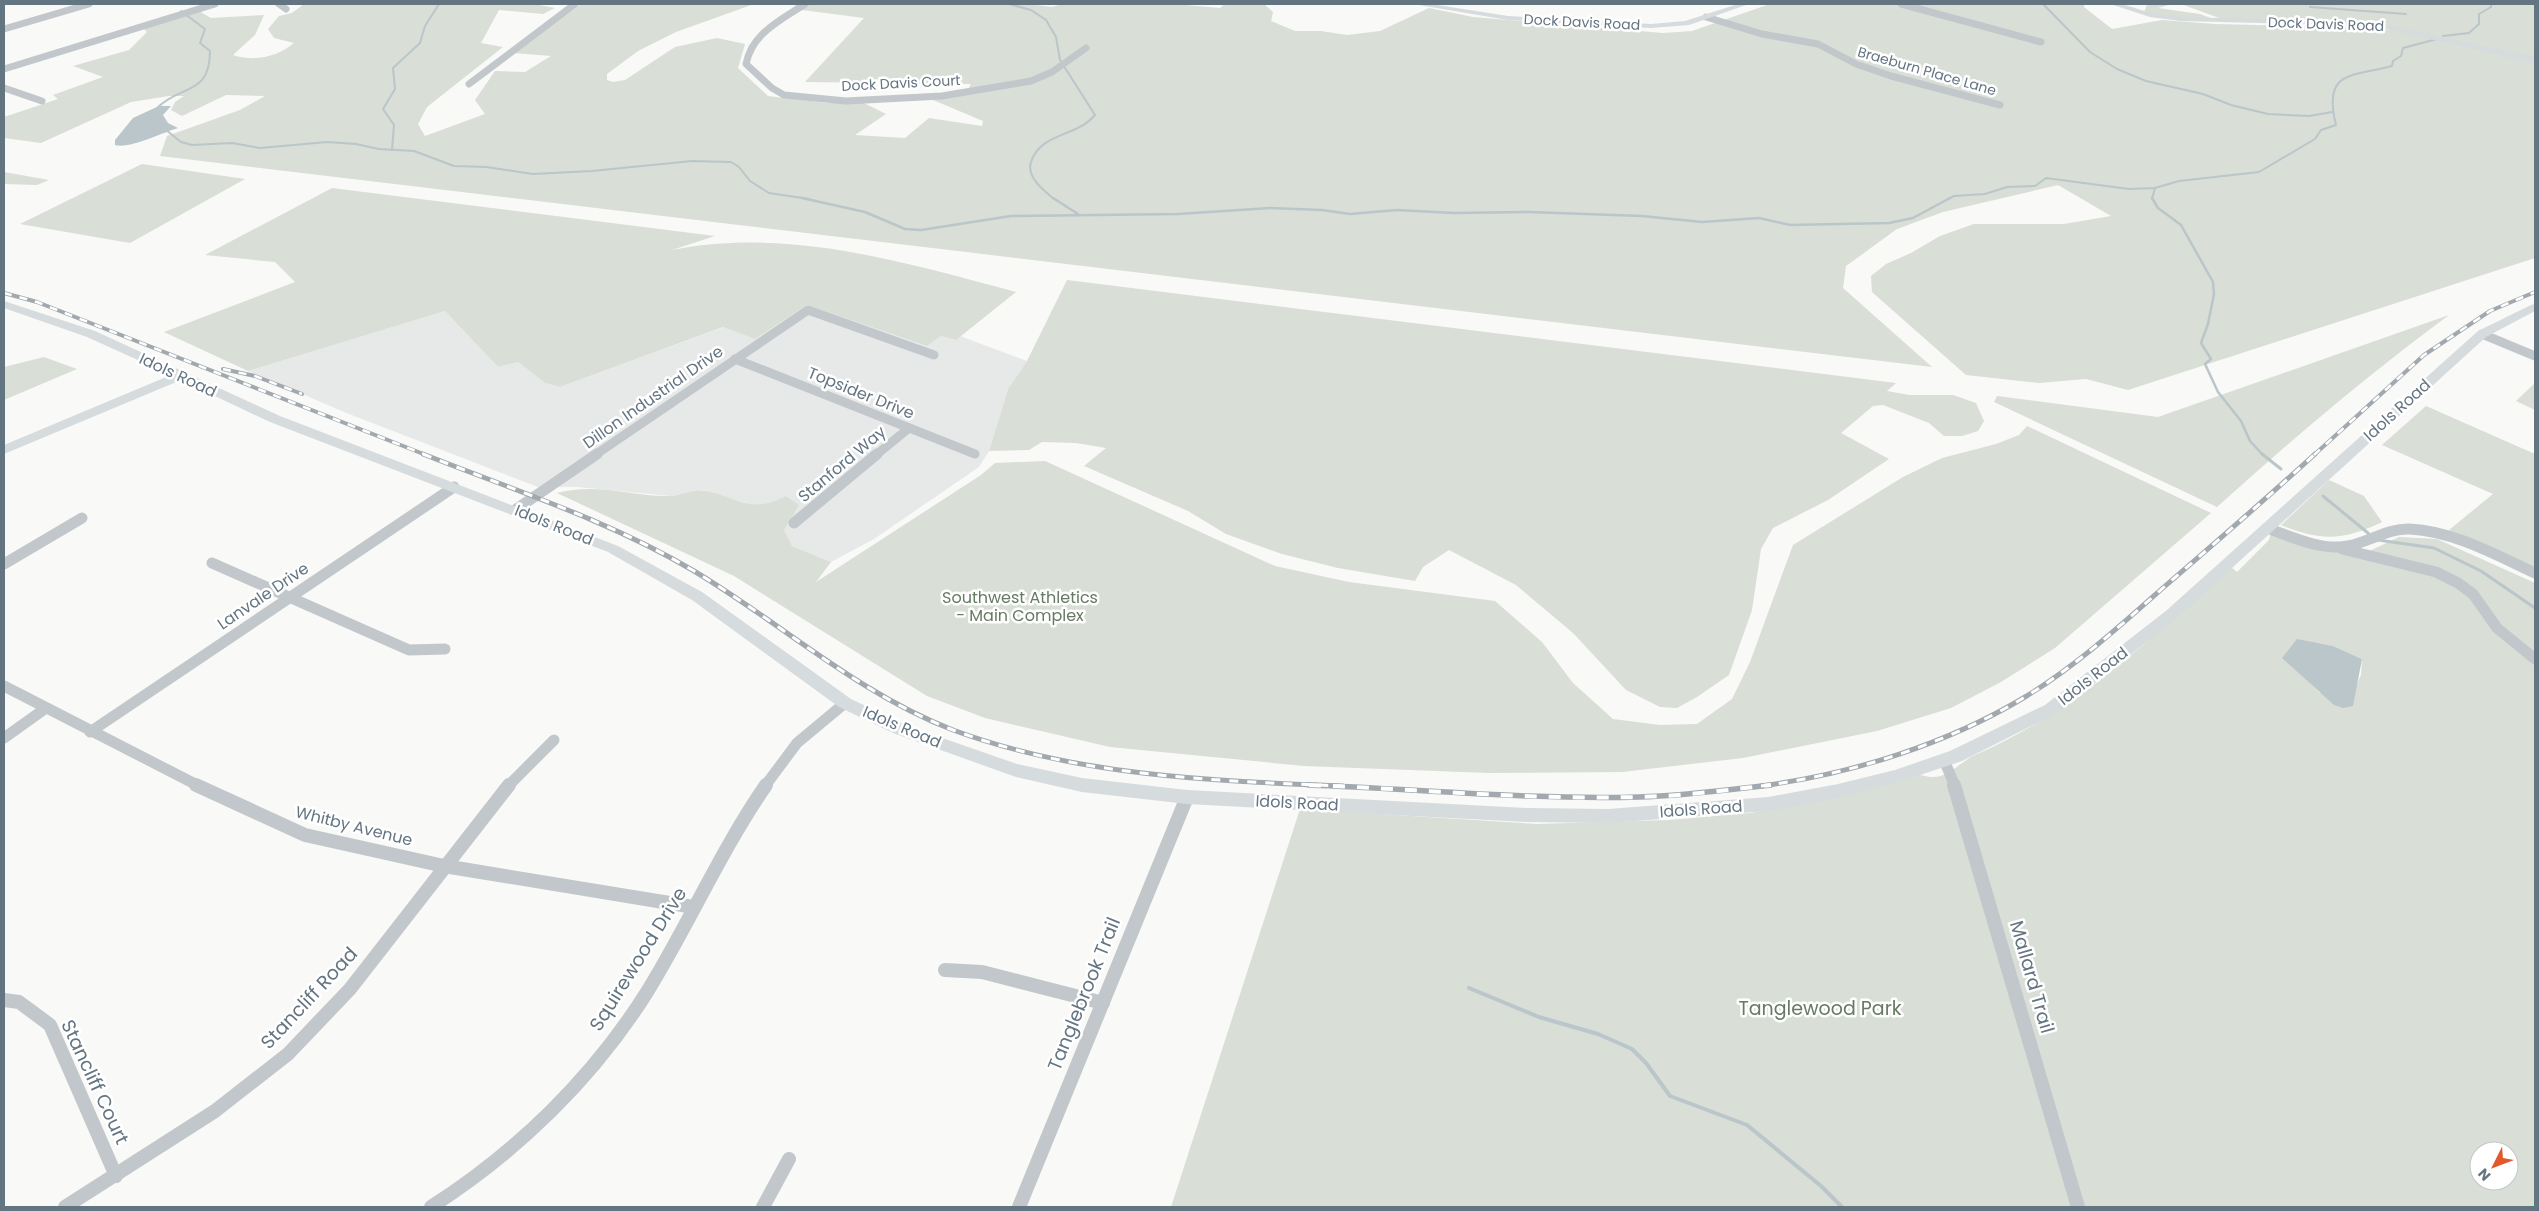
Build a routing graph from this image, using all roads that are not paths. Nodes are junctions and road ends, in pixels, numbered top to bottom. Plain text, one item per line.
1 (89, 4) edge
2 (215, 4) edge
3 (279, 4) edge
4 (575, 4) edge
5 (805, 4) edge
6 (1417, 4) edge
7 (1745, 4) edge
8 (1901, 4) edge
9 (2114, 4) edge
10 (286, 9) dead end
11 (1706, 17) junction
12 (4, 29) edge
13 (124, 31) junction
14 (136, 36) dead end
15 (2041, 42) dead end
16 (1086, 48) dead end
17 (2535, 60) edge
18 (4, 69) edge
19 (469, 84) dead end
20 (4, 88) edge
21 (42, 101) dead end
22 (2000, 105) dead end
23 (4, 304) edge
24 (2535, 307) edge
25 (2482, 334) junction
26 (934, 355) dead end
27 (2535, 356) edge
28 (735, 359) junction
29 (182, 376) junction
30 (909, 428) junction
31 (4, 450) edge
32 (975, 454) dead end
33 (454, 487) junction
34 (515, 510) junction
35 (82, 518) dead end
36 (794, 523) dead end
37 (2267, 528) junction
38 (2326, 546) junction
39 (212, 563) dead end
40 (4, 564) edge
41 (2535, 573) edge
42 (291, 598) junction
43 (445, 649) dead end
44 (2535, 659) edge
45 (4, 686) edge
46 (846, 703) junction
47 (46, 708) junction
48 (90, 732) junction
49 (4, 738) edge
50 (554, 740) dead end
51 (1944, 760) junction
52 (1187, 797) junction
53 (444, 866) junction
54 (694, 907) junction
55 (945, 970) dead end
56 (4, 1000) edge
57 (1103, 1003) junction
58 (789, 1159) dead end
59 (116, 1176) junction
60 (65, 1207) edge
61 (431, 1207) edge
62 (763, 1207) edge
63 (1019, 1207) edge
64 (2078, 1207) edge

1 - 12 street
2 - 13 street
3 - 10 street
4 - 19 street
5 - 16 street, Dock Davis Court
6 - 11 street, Dock Davis Road
7 - 11 street, Dock Davis Road
8 - 15 street
9 - 17 street, Dock Davis Road
11 - 22 street, Braeburn Place Lane
13 - 14 street
13 - 18 street
20 - 21 street
23 - 29 street, Idols Road
24 - 25 street, Idols Road
25 - 27 street
25 - 37 street, Idols Road
26 - 28 street, Dillon Industrial Drive
28 - 30 street, Topsider Drive
28 - 34 street, Dillon Industrial Drive
29 - 31 street
29 - 33 street, Idols Road
30 - 32 street, Topsider Drive
30 - 36 street, Stanford Way
33 - 34 street, Idols Road
33 - 42 street, Lanvale Drive
34 - 46 street, Idols Road
35 - 40 street
37 - 38 street
37 - 51 street, Idols Road
38 - 41 street
38 - 44 street
39 - 42 street
42 - 43 street
42 - 48 street, Lanvale Drive
45 - 47 street, Whitby Avenue
46 - 52 street, Idols Road
46 - 54 street, Squirewood Drive
47 - 48 street, Whitby Avenue
47 - 49 street
48 - 53 street, Whitby Avenue
50 - 53 street, Stancliff Road
51 - 52 street, Idols Road
51 - 64 street, Mallard Trail
52 - 57 street, Tanglebrook Trail
53 - 54 street, Whitby Avenue
53 - 59 street, Stancliff Road
54 - 61 street, Squirewood Drive
55 - 57 street
56 - 59 street, Stancliff Court
57 - 63 street, Tanglebrook Trail
58 - 62 street
59 - 60 street, Stancliff Road

